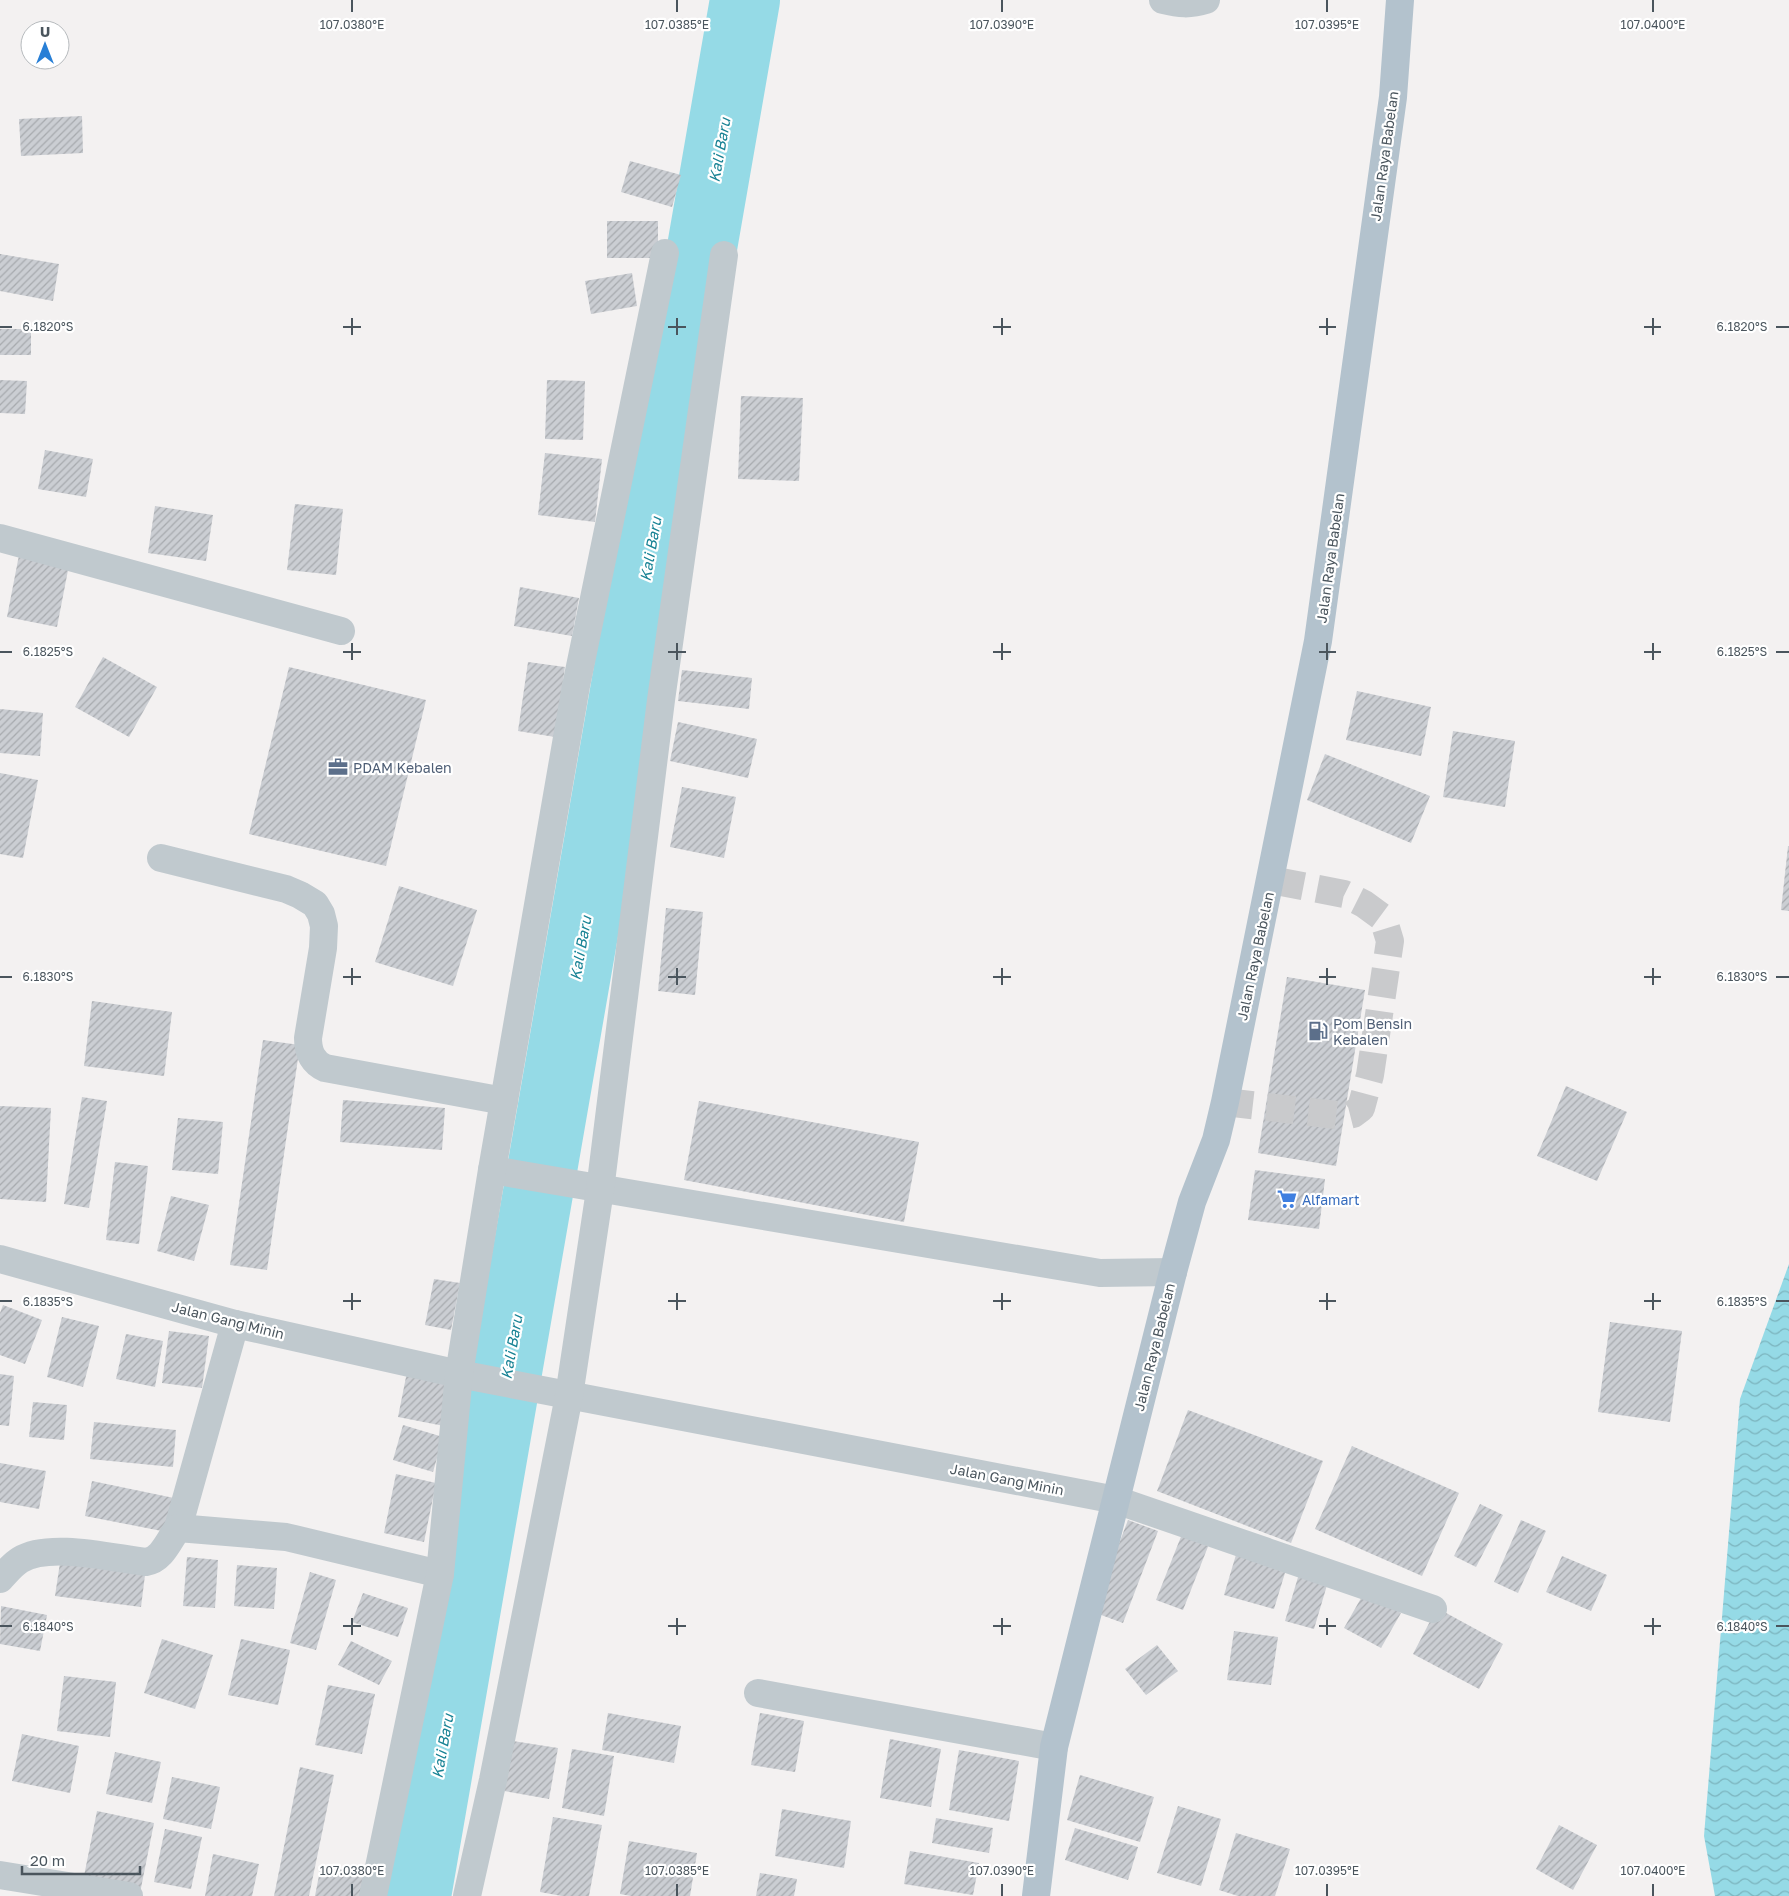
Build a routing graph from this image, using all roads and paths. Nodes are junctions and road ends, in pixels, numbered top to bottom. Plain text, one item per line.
1 (1163, 0) edge
2 (1206, 0) edge
3 (1400, 0) edge
4 (665, 253) dead end
5 (724, 255) dead end
6 (0, 538) edge
7 (342, 631) dead end
8 (161, 858) dead end
9 (504, 1101) junction
10 (492, 1170) junction
11 (589, 1188) junction
12 (0, 1259) edge
13 (1173, 1272) junction
14 (236, 1324) junction
15 (472, 1376) junction
16 (559, 1394) junction
17 (1116, 1500) junction
18 (178, 1528) junction
19 (440, 1574) junction
20 (0, 1579) edge
21 (1433, 1609) dead end
22 (758, 1693) dead end
23 (1054, 1747) junction
24 (0, 1875) edge
25 (129, 1896) edge
26 (373, 1896) edge
27 (467, 1896) edge
28 (1036, 1896) edge

1 - 2 street
3 - 13 main road, Jalan Raya Babelan
4 - 9 street
5 - 11 street
6 - 7 street
8 - 9 street
9 - 10 street
10 - 11 street
10 - 15 street
11 - 13 street
11 - 16 street
12 - 14 street, Jalan Gang Minin
13 - 17 main road, Jalan Raya Babelan
14 - 15 street, Jalan Gang Minin
14 - 18 street
15 - 16 street, Jalan Gang Minin
15 - 19 street
16 - 17 street, Jalan Gang Minin
16 - 27 street
17 - 21 street, Jalan Gang Minin
17 - 23 main road, Jalan Raya Babelan
18 - 19 street
18 - 20 street
19 - 26 street
22 - 23 street
23 - 28 main road, Jalan Raya Babelan
24 - 25 street

